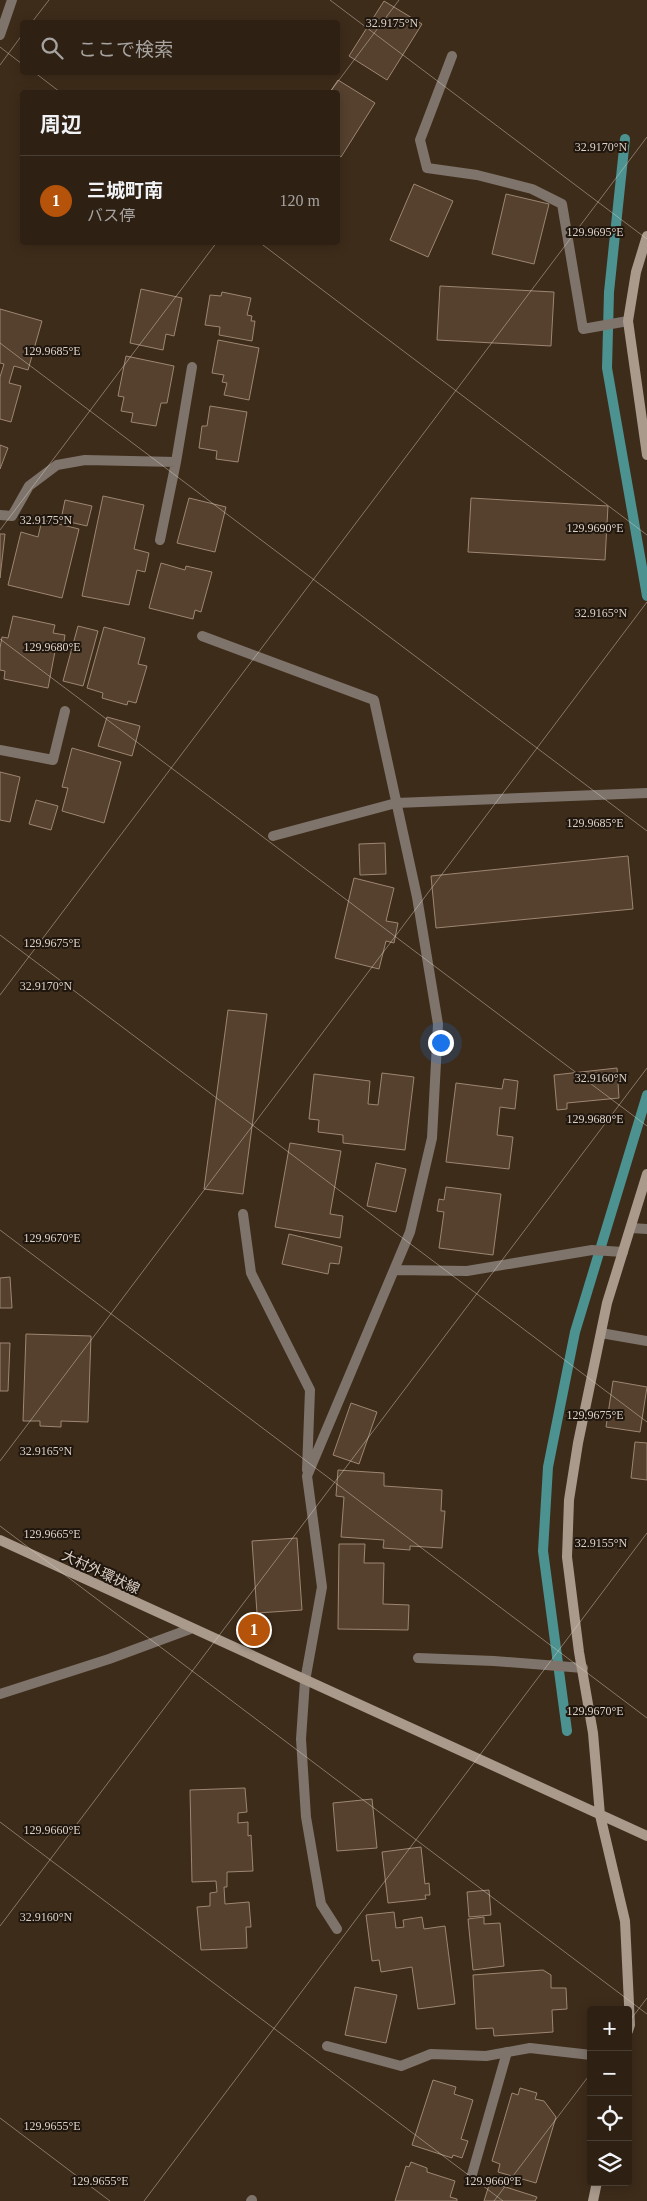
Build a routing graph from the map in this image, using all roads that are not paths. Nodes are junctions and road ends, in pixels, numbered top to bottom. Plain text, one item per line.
1 (12, 0) edge
2 (0, 35) edge
3 (452, 56) dead end
4 (647, 236) edge
5 (627, 321) junction
6 (192, 367) dead end
7 (647, 455) edge
8 (176, 462) junction
9 (0, 515) edge
10 (160, 540) dead end
11 (202, 636) dead end
12 (65, 710) dead end
13 (0, 750) edge
14 (647, 793) edge
15 (396, 803) junction
16 (273, 836) dead end
17 (647, 1174) edge
18 (242, 1214) dead end
19 (630, 1228) junction
20 (647, 1230) edge
21 (622, 1251) junction
22 (394, 1270) junction
23 (601, 1333) junction
24 (647, 1340) edge
25 (307, 1476) junction
26 (0, 1540) edge
27 (190, 1628) junction
28 (418, 1658) dead end
29 (583, 1668) junction
30 (305, 1681) junction
31 (0, 1694) edge
32 (600, 1815) junction
33 (647, 1836) edge
34 (337, 1929) dead end
35 (629, 2006) edge
36 (327, 2046) dead end
37 (507, 2052) junction
38 (587, 2055) edge
39 (471, 2178) dead end
40 (596, 2186) edge
41 (593, 2201) edge

1 - 2 street
3 - 5 street
4 - 5 street
5 - 7 street
6 - 8 street
8 - 9 street
8 - 10 street
11 - 15 street
12 - 13 street
14 - 15 street
15 - 16 street
15 - 22 street
17 - 19 street
18 - 25 street
19 - 20 street
19 - 21 street
21 - 22 street
21 - 23 street
22 - 25 street
23 - 24 street
23 - 29 street
25 - 30 street
26 - 27 street, 大村外環状線
27 - 30 street, 大村外環状線
27 - 31 street
28 - 29 street
29 - 32 street
30 - 32 street, 大村外環状線
30 - 34 street
32 - 33 street, 大村外環状線
32 - 35 street
36 - 37 street
37 - 38 street
37 - 39 street
40 - 41 street

